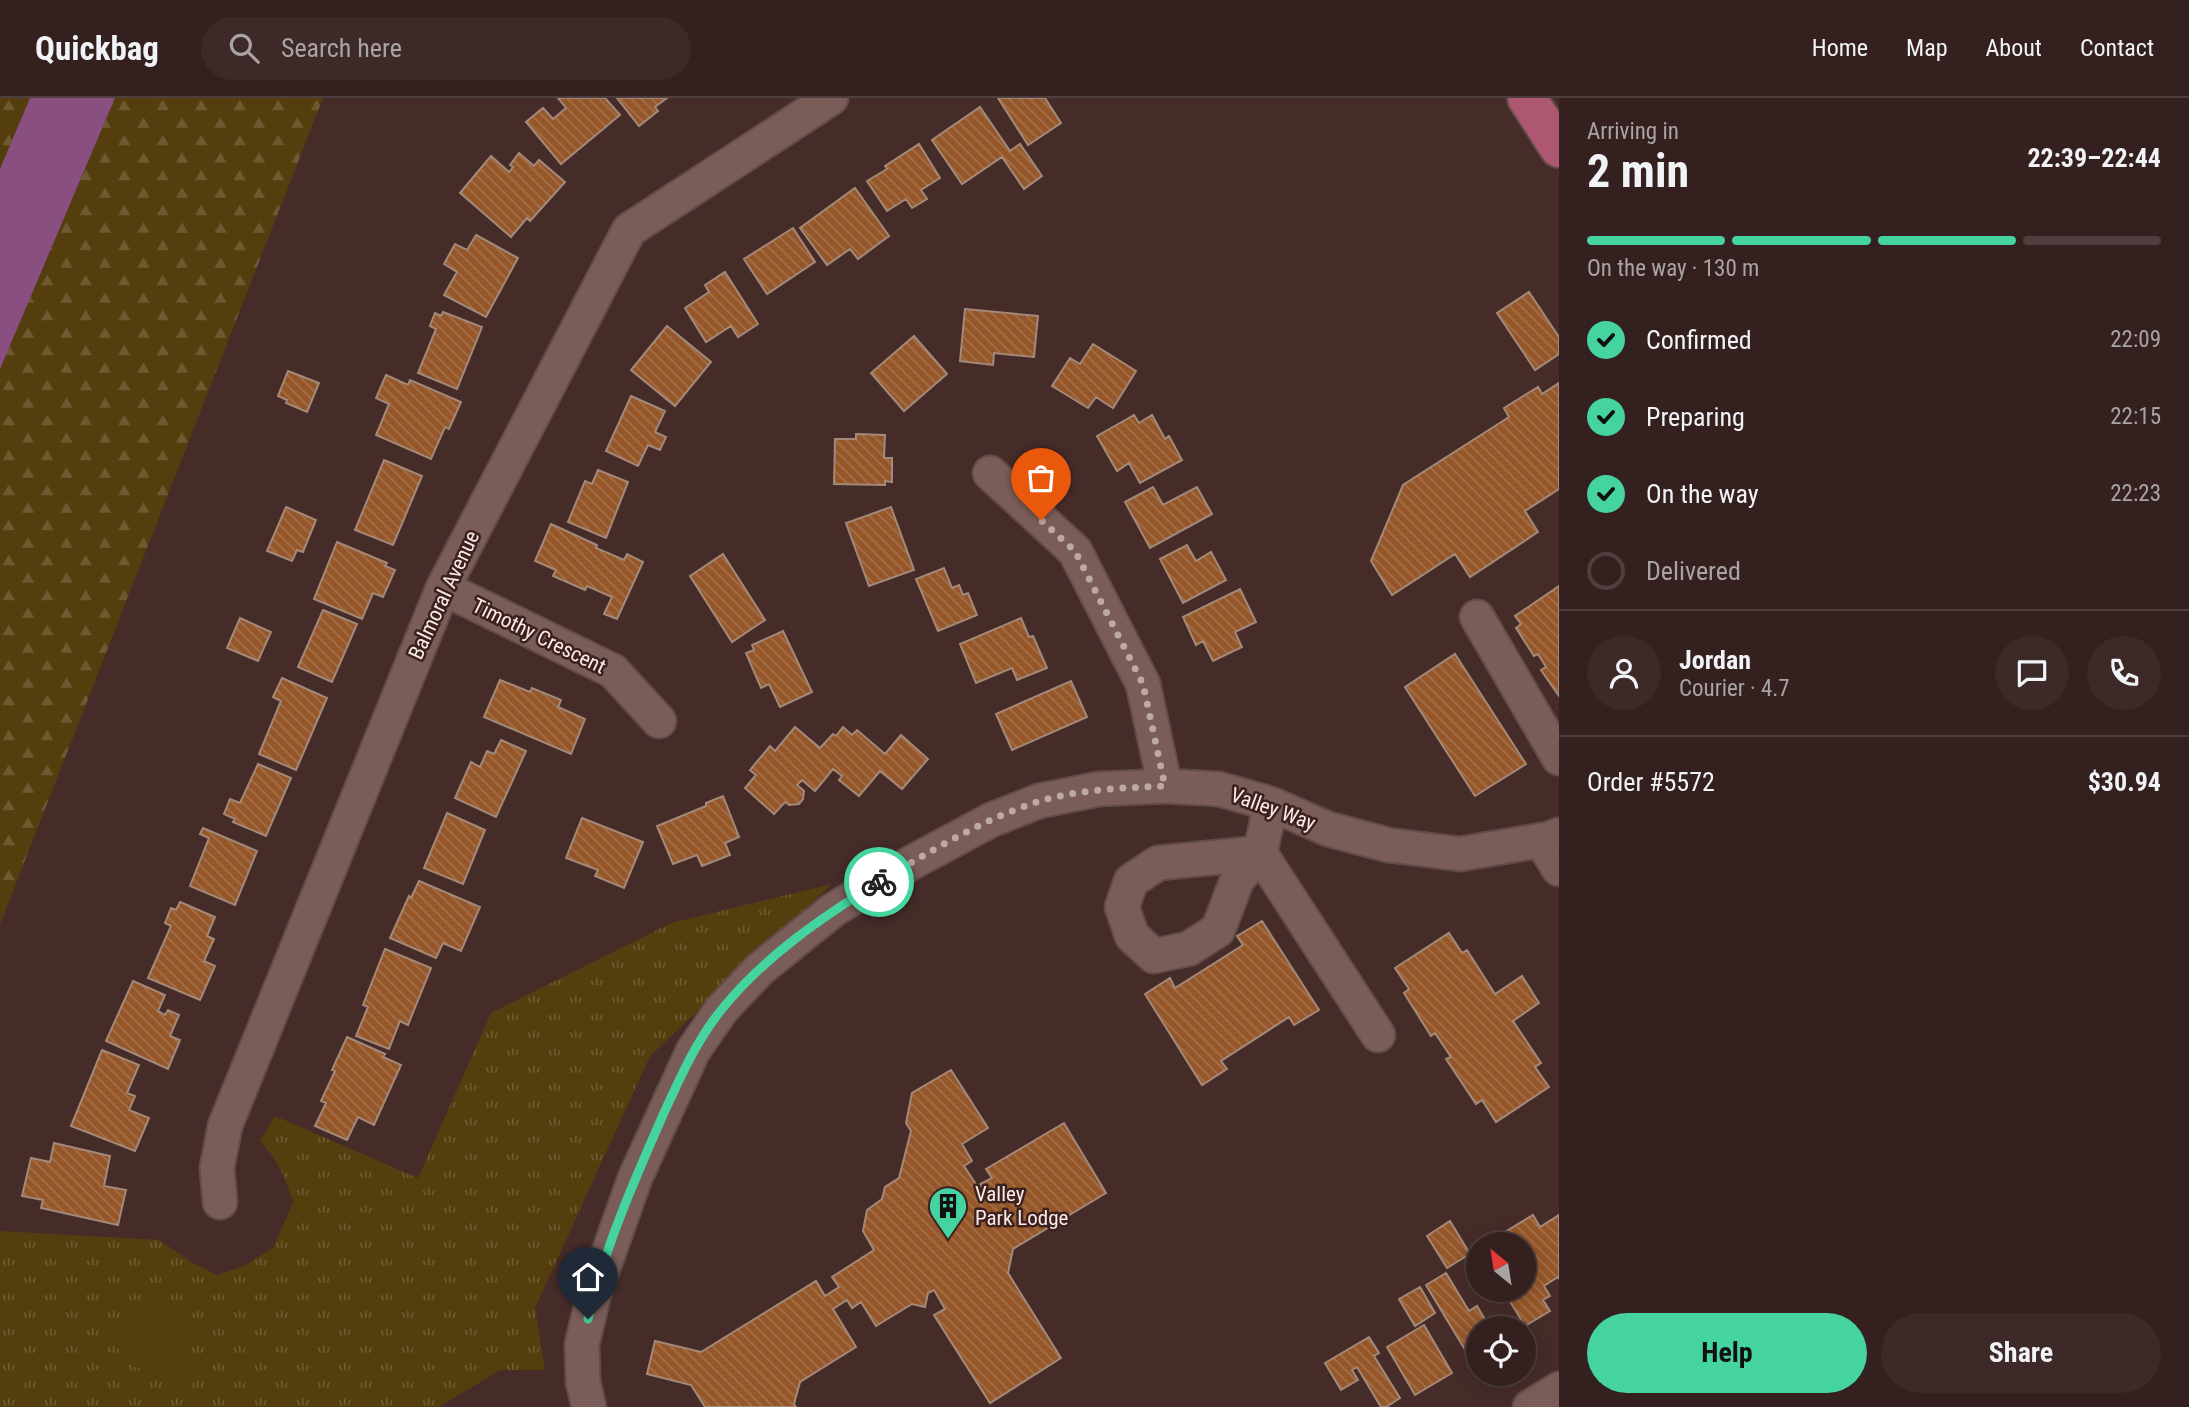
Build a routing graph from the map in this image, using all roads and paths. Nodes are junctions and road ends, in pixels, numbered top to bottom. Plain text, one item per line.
1 (831, 98) edge
2 (1527, 98) edge
3 (1559, 148) edge
4 (990, 473) dead end
5 (443, 588) junction
6 (1477, 617) dead end
7 (659, 721) dead end
8 (1559, 758) edge
9 (1165, 786) junction
10 (1271, 804) junction
11 (1550, 837) edge
12 (1559, 869) edge
13 (1378, 1035) dead end
14 (220, 1202) dead end
15 (1559, 1389) edge
16 (589, 1407) edge
17 (1530, 1407) edge

1 - 5 street, Balmoral Avenue
2 - 3 main road
4 - 9 street
5 - 7 street, Timothy Crescent
5 - 14 street, Balmoral Avenue
6 - 8 street
9 - 10 street, Valley Way
9 - 16 street, Valley Way
10 - 11 street, Valley Way
10 - 13 street
11 - 12 street
15 - 17 street

